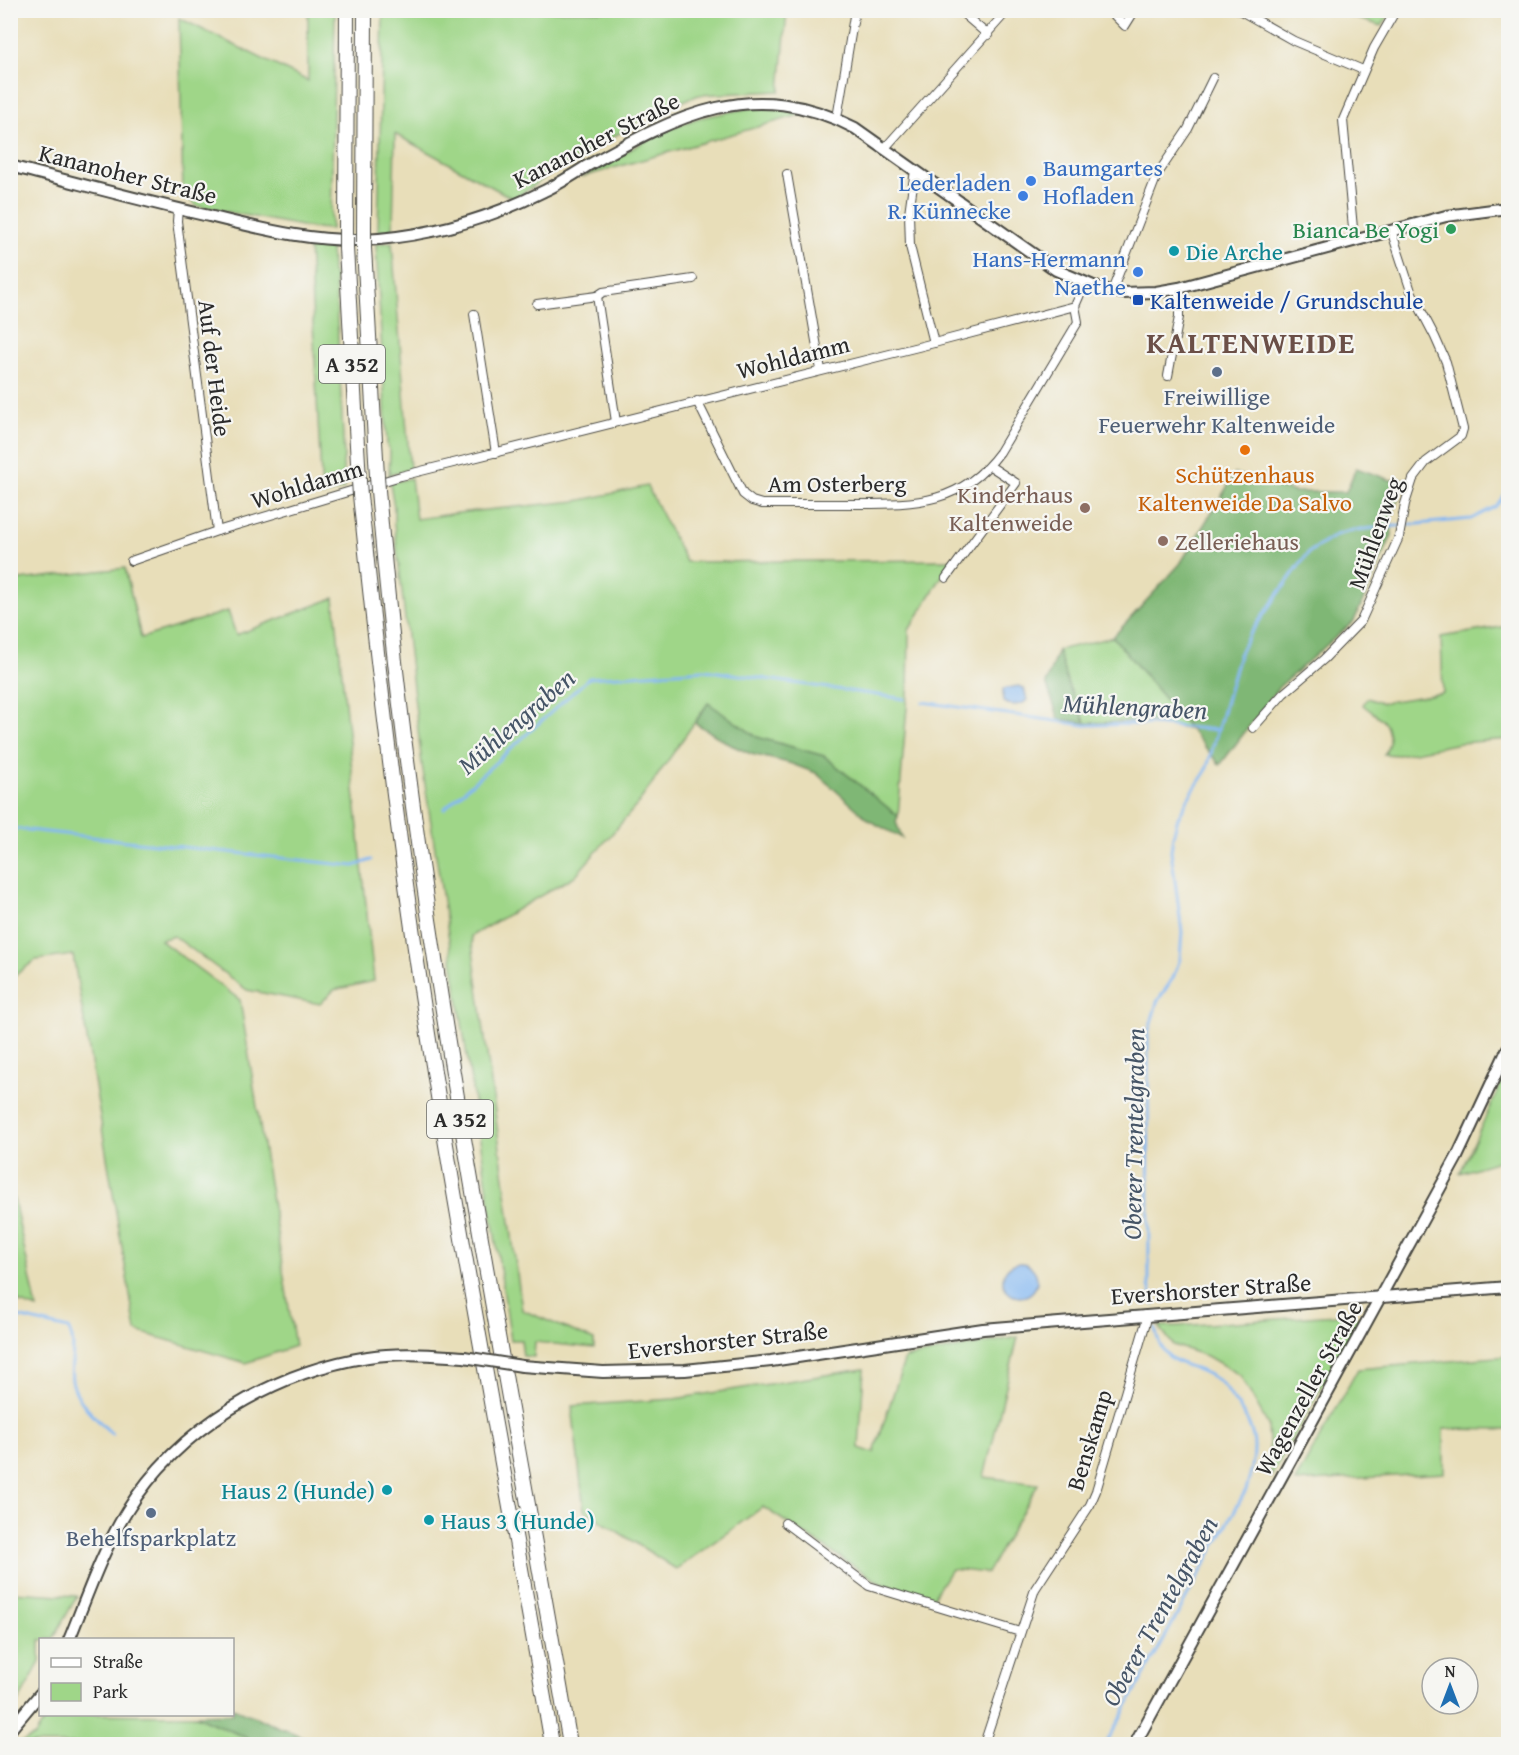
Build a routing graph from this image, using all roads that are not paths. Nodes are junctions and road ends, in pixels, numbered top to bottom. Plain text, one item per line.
1 (347, 10) edge
2 (365, 10) edge
3 (855, 10) edge
4 (959, 10) edge
5 (1008, 10) edge
6 (1109, 10) edge
7 (1135, 10) edge
8 (1239, 10) edge
9 (1396, 10) edge
10 (1504, 10) edge
11 (1509, 14) edge
12 (988, 35) junction
13 (1363, 70) junction
14 (1213, 78) dead end
15 (837, 118) junction
16 (884, 149) junction
17 (10, 166) edge
18 (915, 170) junction
19 (787, 174) dead end
20 (1509, 208) edge
21 (178, 209) junction
22 (1391, 230) junction
23 (1354, 239) junction
24 (693, 279) dead end
25 (1085, 283) junction
26 (1179, 288) junction
27 (1112, 291) junction
28 (597, 296) junction
29 (537, 304) dead end
30 (1075, 306) junction
31 (474, 314) dead end
32 (934, 343) junction
33 (821, 370) junction
34 (1168, 376) dead end
35 (697, 401) junction
36 (616, 422) junction
37 (496, 453) junction
38 (990, 466) junction
39 (217, 531) junction
40 (131, 561) dead end
41 (946, 578) dead end
42 (1253, 728) dead end
43 (1509, 1048) edge
44 (1509, 1287) edge
45 (1382, 1297) junction
46 (1145, 1315) junction
47 (785, 1523) dead end
48 (1020, 1632) junction
49 (70, 1638) edge
50 (39, 1695) edge
51 (10, 1730) edge
52 (552, 1744) edge
53 (570, 1744) edge
54 (984, 1744) edge
55 (1135, 1744) edge

1 - 52 highway, A 352, bridge
2 - 53 highway, A 352, bridge
3 - 15 street
4 - 12 street
5 - 12 street
6 - 7 street
8 - 13 street
9 - 13 street
10 - 11 street
12 - 16 street
13 - 23 street
14 - 27 street
15 - 16 street, Kananoher Straße
15 - 21 street, Kananoher Straße
16 - 18 street, Kananoher Straße
17 - 21 street, Kananoher Straße
18 - 25 street, Kananoher Straße
18 - 32 street
19 - 33 street
20 - 22 street, Kananoher Straße
21 - 39 street, Auf der Heide
22 - 23 street, Kananoher Straße
22 - 42 street, Mühlenweg
23 - 26 street, Kananoher Straße
24 - 28 street
25 - 27 street, Kananoher Straße
25 - 30 street
26 - 27 street, Kananoher Straße
26 - 34 street
28 - 29 street
28 - 36 street
30 - 32 street, Wohldamm
30 - 38 street, Am Osterberg
31 - 37 street
32 - 33 street, Wohldamm
33 - 35 street, Wohldamm
35 - 36 street, Wohldamm
35 - 38 street, Am Osterberg
36 - 37 street, Wohldamm
37 - 39 street, Wohldamm
38 - 41 street
39 - 40 street, Wohldamm
43 - 45 street, Wagenzeller Straße
44 - 45 street, Evershorster Straße
45 - 46 street, Evershorster Straße
45 - 55 street, Wagenzeller Straße
46 - 48 street, Benskamp
46 - 49 street, Evershorster Straße, bridge
47 - 48 street
48 - 54 street, Benskamp
50 - 51 street

